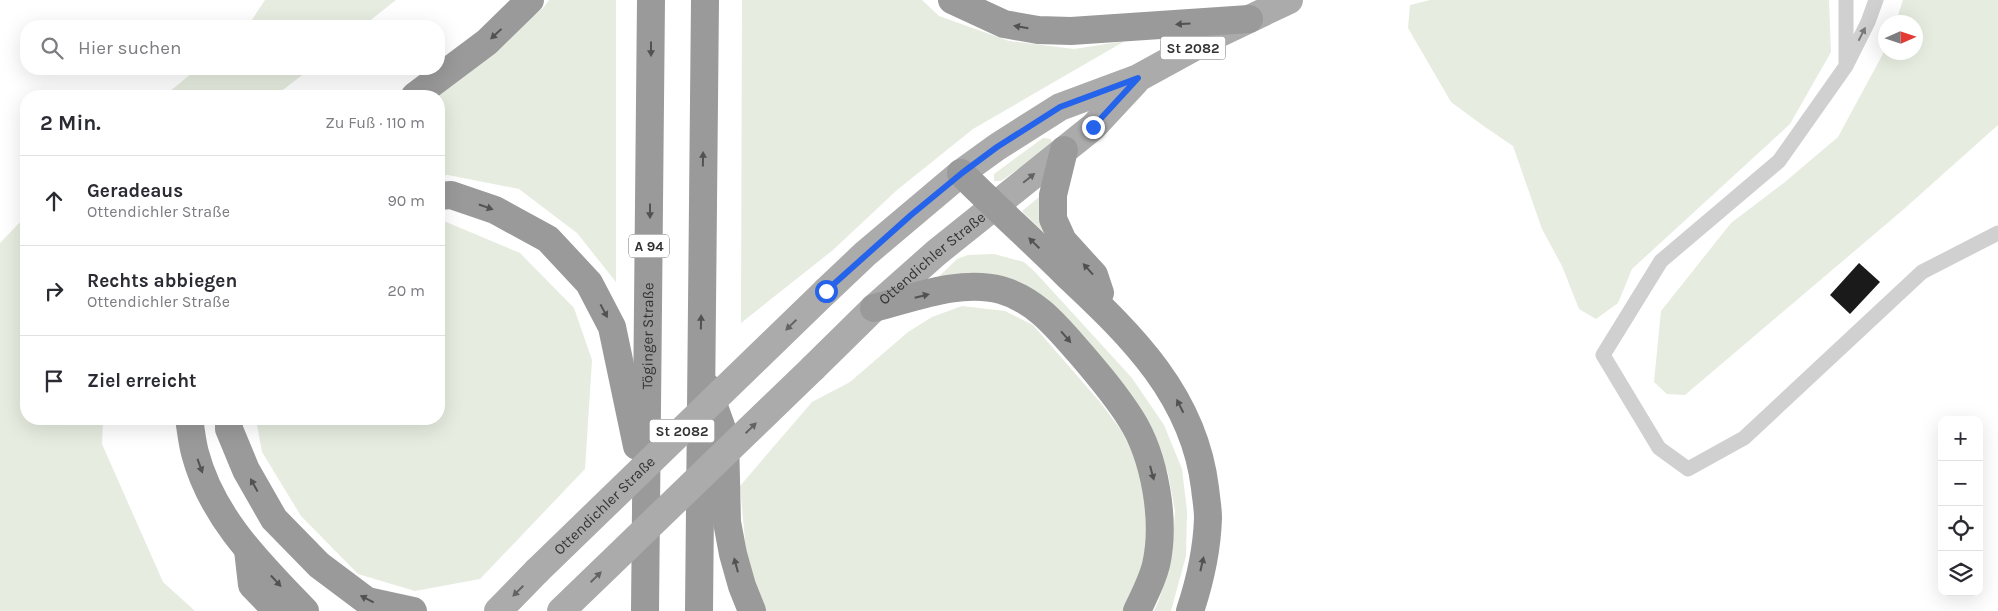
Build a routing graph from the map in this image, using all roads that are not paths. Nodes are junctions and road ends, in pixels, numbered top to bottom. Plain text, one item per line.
1 (530, 0) edge
2 (651, 0) edge
3 (705, 0) edge
4 (952, 0) edge
5 (1290, 0) edge
6 (1846, 0) edge
7 (1876, 0) edge
8 (1249, 19) junction
9 (1846, 66) junction
10 (445, 74) edge
11 (443, 75) edge
12 (1138, 78) junction
13 (423, 90) edge
14 (1064, 150) junction
15 (962, 173) junction
16 (445, 196) edge
17 (994, 205) junction
18 (1998, 233) edge
19 (874, 308) junction
20 (1108, 313) junction
21 (701, 371) junction
22 (189, 425) edge
23 (229, 425) edge
24 (647, 492) junction
25 (248, 550) junction
26 (277, 611) edge
27 (305, 611) edge
28 (413, 611) edge
29 (498, 611) edge
30 (561, 611) edge
31 (645, 611) edge
32 (699, 611) edge
33 (752, 611) edge
34 (1137, 611) edge
35 (1190, 611) edge

1 -> 10 highway
2 -> 24 highway, Töginger Straße / A 94
21 -> 3 highway
8 -> 4 highway
5 - 8 main road, Ottendichler Straße / St 2082
6 - 9 lane
9 -> 7 lane
8 - 12 main road, Ottendichler Straße / St 2082
9 - 18 lane
11 -> 13 highway
12 - 14 main road, Ottendichler Straße / St 2082
12 - 15 main road, Ottendichler Straße / St 2082
17 -> 14 main road, Ottendichler Straße / St 2082
20 -> 14 highway
15 - 17 highway
15 -> 29 main road, Ottendichler Straße / St 2082, bridge
16 -> 24 highway
17 - 19 main road, Ottendichler Straße / St 2082
20 -> 17 highway
30 -> 19 main road, Ottendichler Straße / St 2082, bridge
19 -> 34 highway
35 -> 20 highway
21 - 32 highway
33 -> 21 highway
22 -> 25 highway
28 -> 23 highway
24 - 31 highway, Töginger Straße / A 94
25 - 26 highway
25 -> 27 highway

